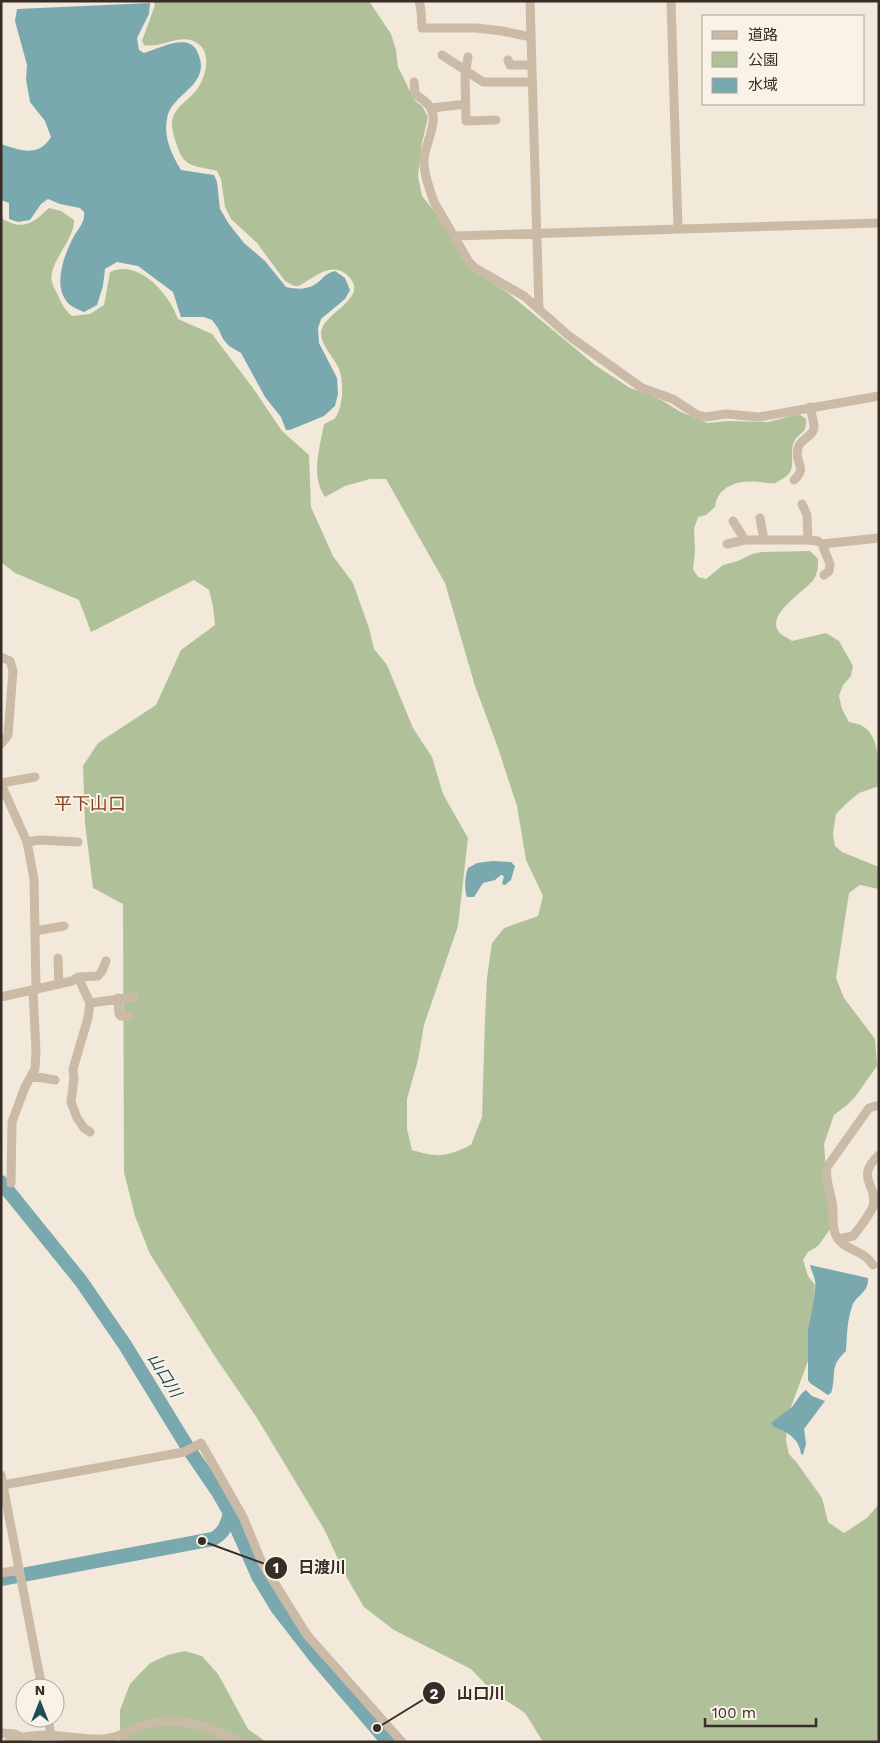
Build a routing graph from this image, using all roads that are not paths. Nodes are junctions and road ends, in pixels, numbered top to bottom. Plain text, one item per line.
1 (419, 1) edge
2 (530, 1) edge
3 (671, 1) edge
4 (531, 38) junction
5 (442, 55) dead end
6 (468, 56) dead end
7 (508, 60) dead end
8 (532, 65) junction
9 (466, 72) junction
10 (414, 82) dead end
11 (532, 82) junction
12 (466, 104) junction
13 (432, 108) junction
14 (496, 120) dead end
15 (879, 223) edge
16 (678, 229) junction
17 (537, 233) junction
18 (455, 236) junction
19 (539, 309) junction
20 (879, 396) edge
21 (810, 407) junction
22 (794, 480) dead end
23 (802, 504) dead end
24 (760, 518) dead end
25 (733, 521) dead end
26 (879, 538) edge
27 (746, 540) junction
28 (764, 540) junction
29 (808, 540) junction
30 (727, 544) dead end
31 (822, 544) junction
32 (824, 575) dead end
33 (1, 657) edge
34 (1, 744) edge
35 (35, 777) dead end
36 (1, 784) edge
37 (27, 842) junction
38 (78, 842) dead end
39 (64, 926) dead end
40 (35, 931) junction
41 (58, 958) dead end
42 (106, 961) dead end
43 (78, 978) junction
44 (59, 984) junction
45 (34, 990) junction
46 (1, 997) edge
47 (134, 997) dead end
48 (118, 998) junction
49 (90, 1003) junction
50 (130, 1017) dead end
51 (31, 1076) junction
52 (55, 1080) dead end
53 (879, 1105) edge
54 (90, 1132) dead end
55 (879, 1156) edge
56 (11, 1183) dead end
57 (838, 1239) junction
58 (873, 1266) dead end
59 (1, 1476) edge
60 (3, 1485) junction
61 (3, 1499) edge
62 (1, 1573) edge
63 (20, 1574) junction
64 (40, 1678) edge
65 (50, 1728) edge
66 (1, 1733) edge
67 (51, 1735) junction
68 (22, 1737) junction
69 (8, 1742) edge
70 (240, 1742) edge
71 (402, 1742) edge

1 - 4 street
2 - 4 street
3 - 16 street
4 - 8 street
5 - 9 street
6 - 9 street
7 - 8 street
8 - 11 street
9 - 11 street
9 - 12 street
10 - 13 street
11 - 17 street
12 - 13 street
12 - 14 street
13 - 18 street
15 - 16 street
16 - 17 street
17 - 18 street
17 - 19 street
18 - 19 street
19 - 21 street
20 - 21 street
21 - 22 street
23 - 29 street
24 - 28 street
25 - 27 street
26 - 31 street
27 - 28 street
27 - 30 street
28 - 29 street
29 - 31 street
31 - 32 street
33 - 34 street
35 - 36 street
36 - 37 street
37 - 38 street
37 - 40 street
39 - 40 street
40 - 45 street
41 - 44 street
42 - 43 street
43 - 44 street
43 - 49 street
44 - 45 street
45 - 46 street
45 - 51 street
47 - 48 street
48 - 49 street
48 - 50 street
49 - 54 street
51 - 52 street
51 - 56 street
53 - 57 street
55 - 57 street
57 - 58 street
59 - 60 street
60 - 61 street
60 - 71 street
61 - 63 street
62 - 63 street
63 - 64 street
65 - 67 street
66 - 68 street
67 - 68 street
67 - 70 street
68 - 69 street

